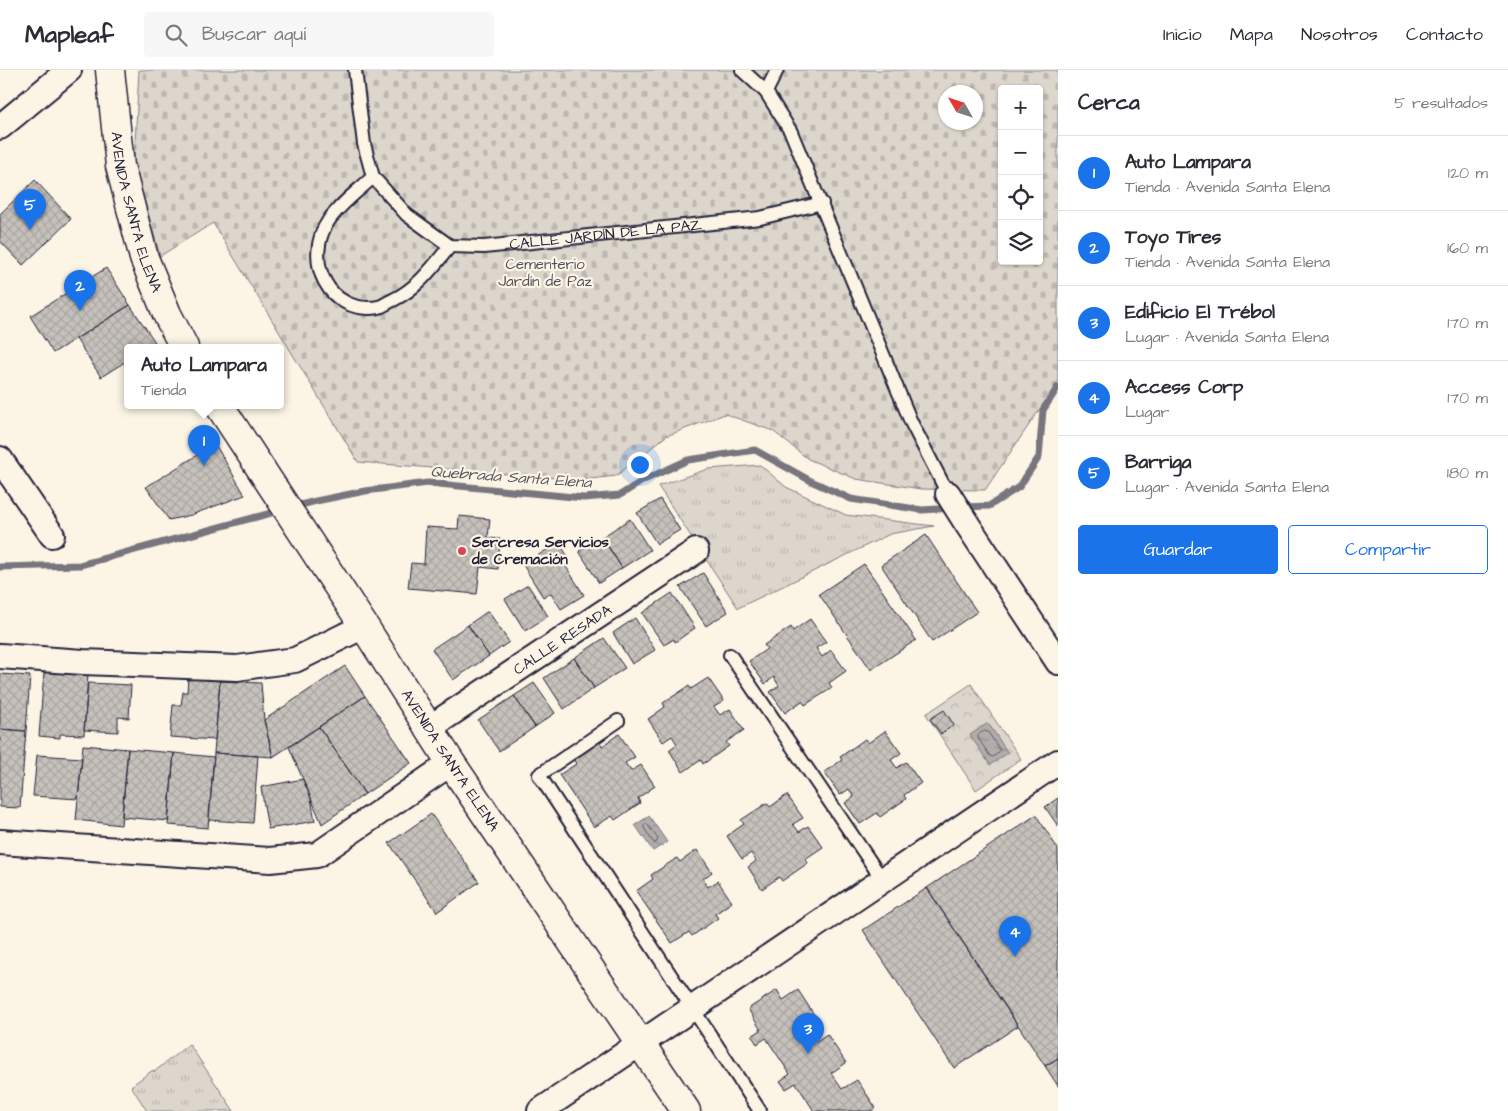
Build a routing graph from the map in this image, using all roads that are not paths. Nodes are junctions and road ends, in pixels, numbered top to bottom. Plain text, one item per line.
1 (69, 70) edge
2 (110, 70) edge
3 (355, 70) edge
4 (742, 70) edge
5 (777, 70) edge
6 (766, 92) junction
7 (0, 127) edge
8 (373, 178) junction
9 (822, 204) junction
10 (450, 246) junction
11 (182, 344) edge
12 (222, 409) edge
13 (0, 459) edge
14 (948, 494) joint
15 (52, 536) dead end
16 (696, 551) dead end
17 (364, 626) junction
18 (730, 654) dead end
19 (0, 656) edge
20 (1058, 662) edge
21 (618, 721) dead end
22 (429, 728) junction
23 (1058, 762) edge
24 (452, 763) junction
25 (0, 842) edge
26 (882, 879) junction
27 (694, 1008) junction
28 (642, 1044) junction
29 (540, 1111) edge
30 (686, 1111) edge
31 (760, 1111) edge

1 - 7 street
2 - 11 street, AVENIDA SANTA ELENA
3 - 8 lane
4 - 6 lane
5 - 6 lane
6 - 9 lane
8 - 10 lane
8 - 10 lane
9 - 10 lane, CALLE JARDÍN DE LA PAZ
9 - 14 lane
12 - 17 street, AVENIDA SANTA ELENA
13 - 15 street
14 - 20 street
16 - 22 street, CALLE RESADA
17 - 19 street
17 - 22 street, AVENIDA SANTA ELENA
18 - 26 lane
21 - 27 lane
22 - 24 street, AVENIDA SANTA ELENA
23 - 26 street
24 - 25 street
24 - 28 street, AVENIDA SANTA ELENA
26 - 27 street
27 - 28 street
27 - 31 lane
28 - 29 street
28 - 30 street, AVENIDA SANTA ELENA

